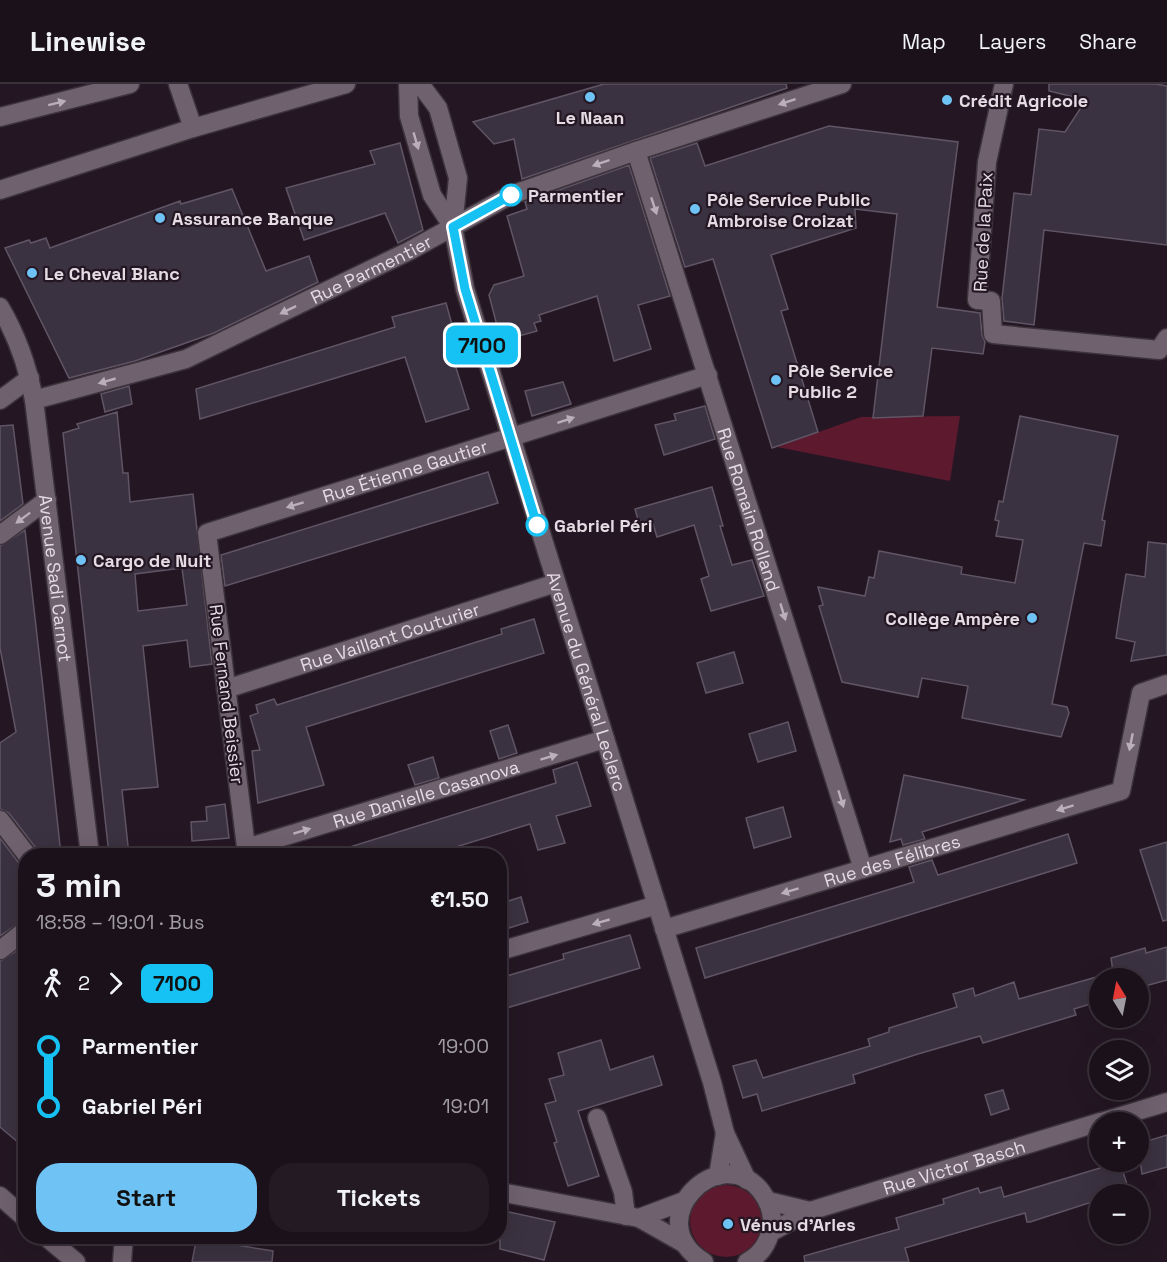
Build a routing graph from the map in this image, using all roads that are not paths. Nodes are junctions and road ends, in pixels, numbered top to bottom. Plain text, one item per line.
1 (130, 84) edge
2 (178, 84) edge
3 (346, 84) edge
4 (408, 84) edge
5 (420, 84) edge
6 (842, 84) edge
7 (1004, 84) edge
8 (317, 88) edge
9 (0, 117) edge
10 (193, 128) junction
11 (636, 151) junction
12 (0, 190) edge
13 (453, 227) junction
14 (0, 307) edge
15 (1167, 338) edge
16 (708, 375) junction
17 (30, 378) junction
18 (0, 400) edge
19 (34, 400) junction
20 (510, 438) junction
21 (47, 500) junction
22 (207, 533) joint
23 (0, 536) edge
24 (556, 583) junction
25 (1167, 684) edge
26 (226, 689) junction
27 (604, 739) junction
28 (0, 820) edge
29 (22, 848) edge
30 (89, 848) edge
31 (246, 848) edge
32 (259, 848) edge
33 (863, 869) junction
34 (657, 905) junction
35 (664, 929) junction
36 (18, 936) edge
37 (507, 949) edge
38 (0, 950) edge
39 (1167, 1102) edge
40 (1134, 1112) edge
41 (597, 1118) dead end
42 (1089, 1125) edge
43 (725, 1133) junction
44 (718, 1176) junction
45 (747, 1180) junction
46 (507, 1193) edge
47 (0, 1196) edge
48 (768, 1201) junction
49 (684, 1202) junction
50 (810, 1211) junction
51 (18, 1212) edge
52 (632, 1217) junction
53 (55, 1244) edge
54 (123, 1244) edge
55 (685, 1244) junction
56 (767, 1247) edge
57 (76, 1262) edge
58 (122, 1262) edge
59 (704, 1262) edge
60 (747, 1262) edge

9 -> 1 street
2 - 10 street
3 - 8 street
4 -> 13 street, Avenue du Général Leclerc
5 - 13 street, Avenue du Général Leclerc
6 -> 11 street, Rue Parmentier
7 - 15 street, Rue de la Paix
8 - 10 street
10 - 12 street
11 -> 13 street, Rue Parmentier
11 -> 16 street, Rue Romain Rolland
13 -> 19 street, Rue Parmentier
13 - 20 street, Avenue du Général Leclerc
14 - 17 street, Avenue Sadi Carnot
20 -> 16 street, Rue Étienne Gautier
16 -> 33 street, Rue Romain Rolland
17 - 18 street
17 - 19 street, Avenue Sadi Carnot
19 - 21 street, Avenue Sadi Carnot
20 -> 22 street, Rue Étienne Gautier
20 - 24 street, Avenue du Général Leclerc
21 -> 23 street
21 - 30 street, Avenue Sadi Carnot
22 - 26 street, Rue Fernand Beissier
24 - 26 street, Rue Vaillant Couturier
24 - 27 street, Avenue du Général Leclerc
25 -> 33 street, Rue des Félibres
26 - 31 street, Rue Fernand Beissier
32 -> 27 street, Rue Danielle Casanova
27 - 34 street, Avenue du Général Leclerc
28 - 29 street
33 -> 35 street, Rue des Félibres
34 - 35 street, Avenue du Général Leclerc
34 -> 37 street
35 - 43 street, Avenue du Général Leclerc
36 - 38 street
39 - 40 street, Rue Victor Basch
41 - 52 street
42 - 50 street, Rue Victor Basch
43 - 44 street, Avenue du Général Leclerc
43 - 45 street, Avenue du Général Leclerc
44 - 45 street
44 - 49 street
45 - 48 street, Avenue du Général Leclerc
46 - 52 street
47 - 51 street
48 - 50 street
48 - 56 street
49 - 52 street
49 - 55 street
50 - 56 street, Rue Victor Basch
52 - 55 street
53 - 57 street
54 - 58 street
55 - 59 street
56 - 60 street, Rue Victor Basch

